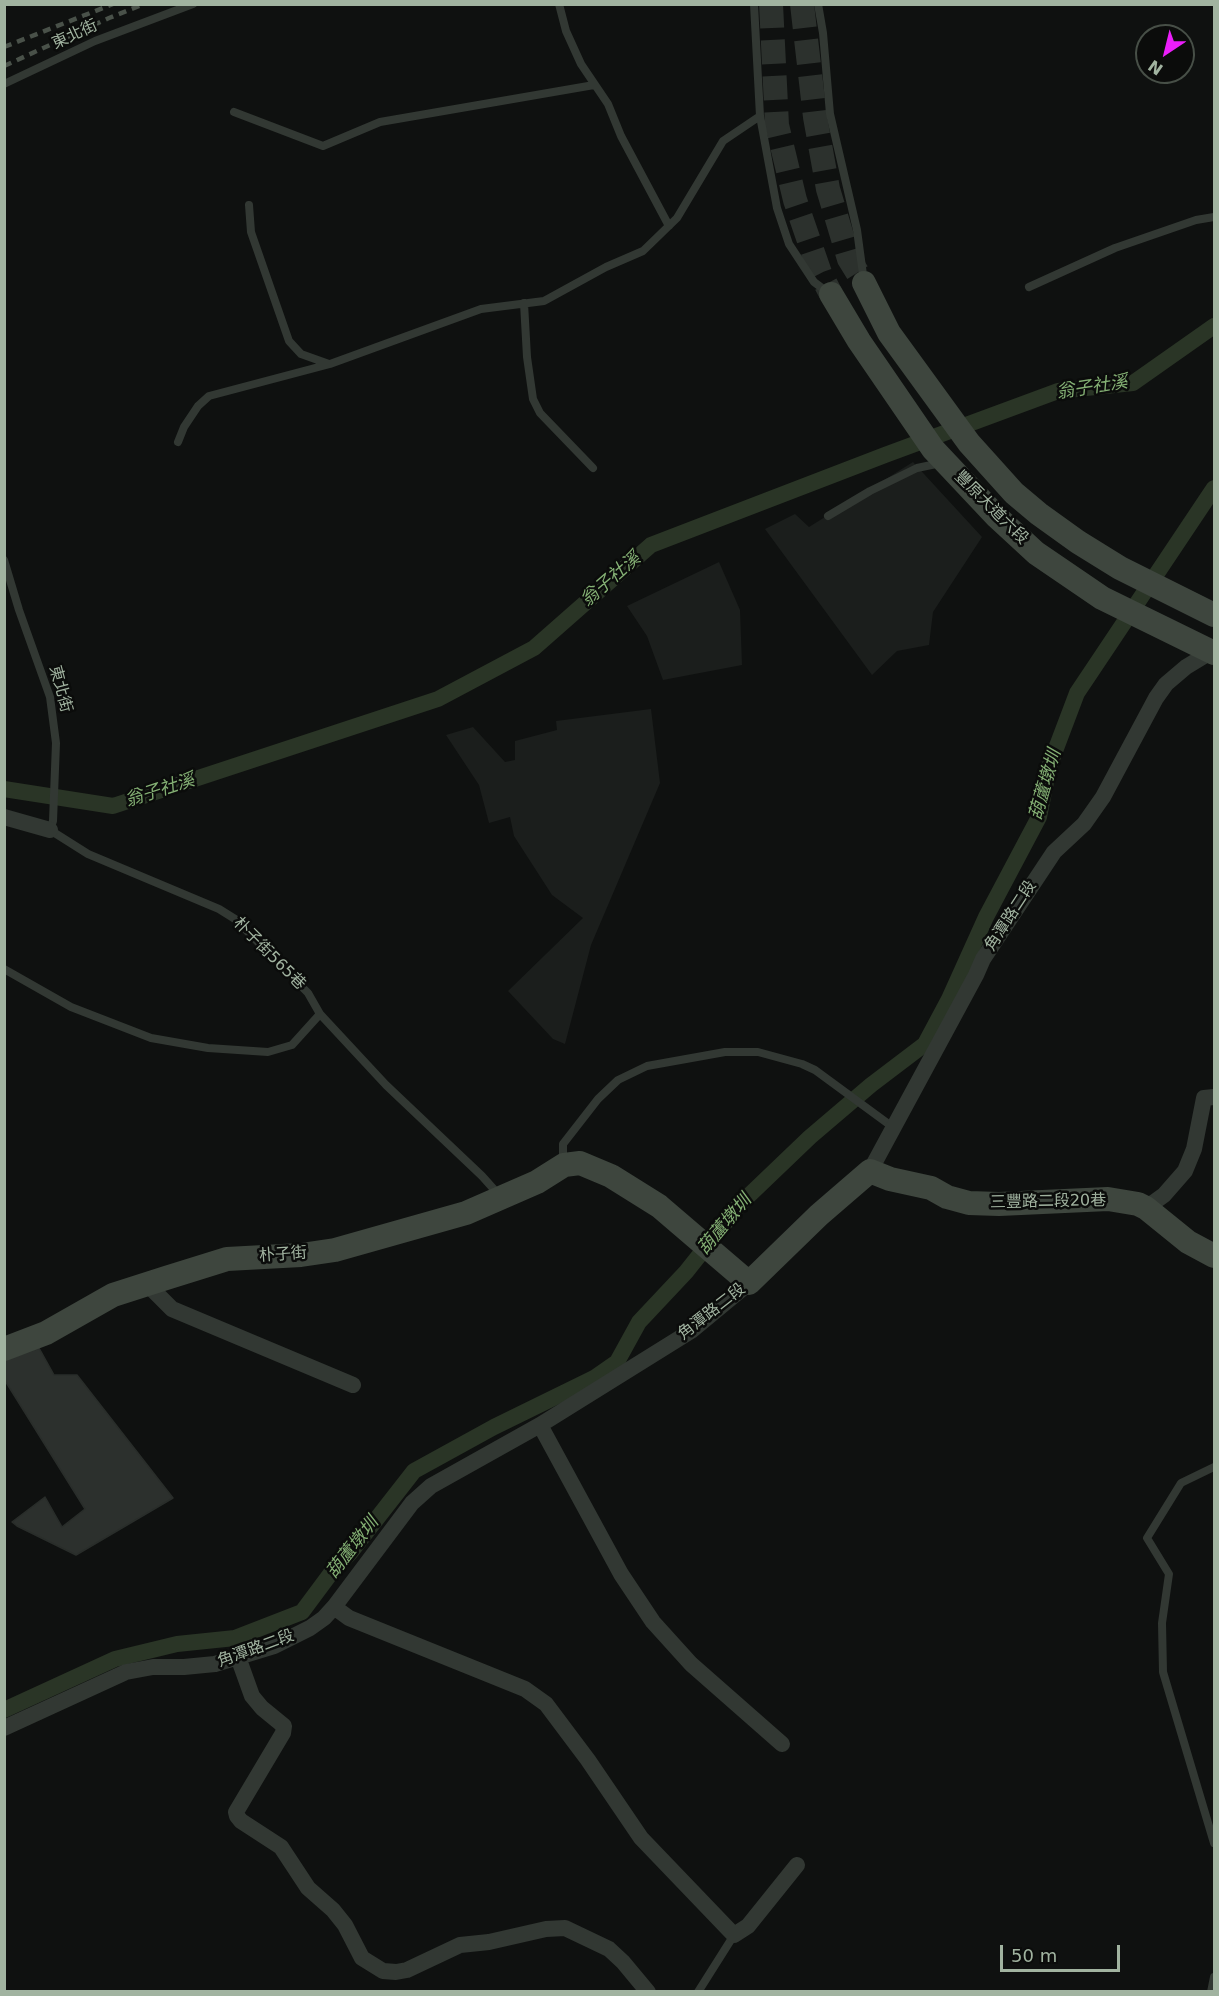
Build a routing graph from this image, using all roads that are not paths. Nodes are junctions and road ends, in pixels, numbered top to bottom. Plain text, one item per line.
1 (193, 4) edge
2 (559, 4) edge
3 (754, 4) edge
4 (818, 4) edge
5 (4, 84) edge
6 (594, 85) junction
7 (234, 112) dead end
8 (760, 116) junction
9 (249, 205) dead end
10 (1215, 217) edge
11 (669, 226) junction
12 (864, 283) joint
13 (1029, 287) dead end
14 (831, 294) joint
15 (524, 303) junction
16 (330, 364) junction
17 (178, 442) dead end
18 (939, 456) junction
19 (593, 468) dead end
20 (828, 516) dead end
21 (4, 560) edge
22 (1215, 615) edge
23 (1213, 652) edge
24 (4, 818) edge
25 (51, 825) junction
26 (4, 969) edge
27 (320, 1014) junction
28 (1215, 1097) edge
29 (894, 1128) junction
30 (564, 1165) junction
31 (870, 1171) junction
32 (501, 1198) junction
33 (1146, 1208) junction
34 (1215, 1256) edge
35 (748, 1283) junction
36 (147, 1284) junction
37 (4, 1349) edge
38 (353, 1385) dead end
39 (540, 1425) junction
40 (1215, 1467) edge
41 (334, 1607) junction
42 (238, 1658) junction
43 (4, 1728) edge
44 (782, 1744) dead end
45 (1215, 1843) edge
46 (797, 1865) dead end
47 (734, 1935) junction
48 (1215, 1977) edge
49 (648, 1992) edge
50 (698, 1992) edge
51 (1212, 1992) edge

1 - 5 lane, 東北街
2 - 6 lane
3 - 8 lane
4 - 12 lane
6 - 7 lane
6 - 11 lane
8 - 11 lane
8 - 14 lane
9 - 16 lane
10 - 13 lane
11 - 15 lane
12 - 22 street, 豐原大道六段
14 - 18 street, 豐原大道六段
15 - 16 lane
15 - 19 lane
16 - 17 lane
18 - 20 lane
18 - 23 street, 豐原大道六段
21 - 25 lane, 東北街
23 - 29 street, 角潭路二段
24 - 25 street, 朴子街565巷
25 - 27 lane, 朴子街565巷
26 - 27 lane
27 - 32 lane, 朴子街565巷
28 - 33 street
29 - 30 lane
29 - 31 street, 角潭路二段
30 - 32 street, 朴子街
30 - 35 street
31 - 33 street, 三豐路二段20巷
31 - 35 street, 角潭路二段
32 - 36 street, 朴子街
33 - 34 street, 三豐路二段20巷
35 - 39 street, 角潭路二段
36 - 37 street, 朴子街
36 - 38 street
39 - 41 street, 角潭路二段
39 - 44 street
40 - 45 lane
41 - 42 street, 角潭路二段
41 - 47 street
42 - 43 street, 角潭路二段
42 - 49 street
46 - 47 street
47 - 50 lane
48 - 51 lane

